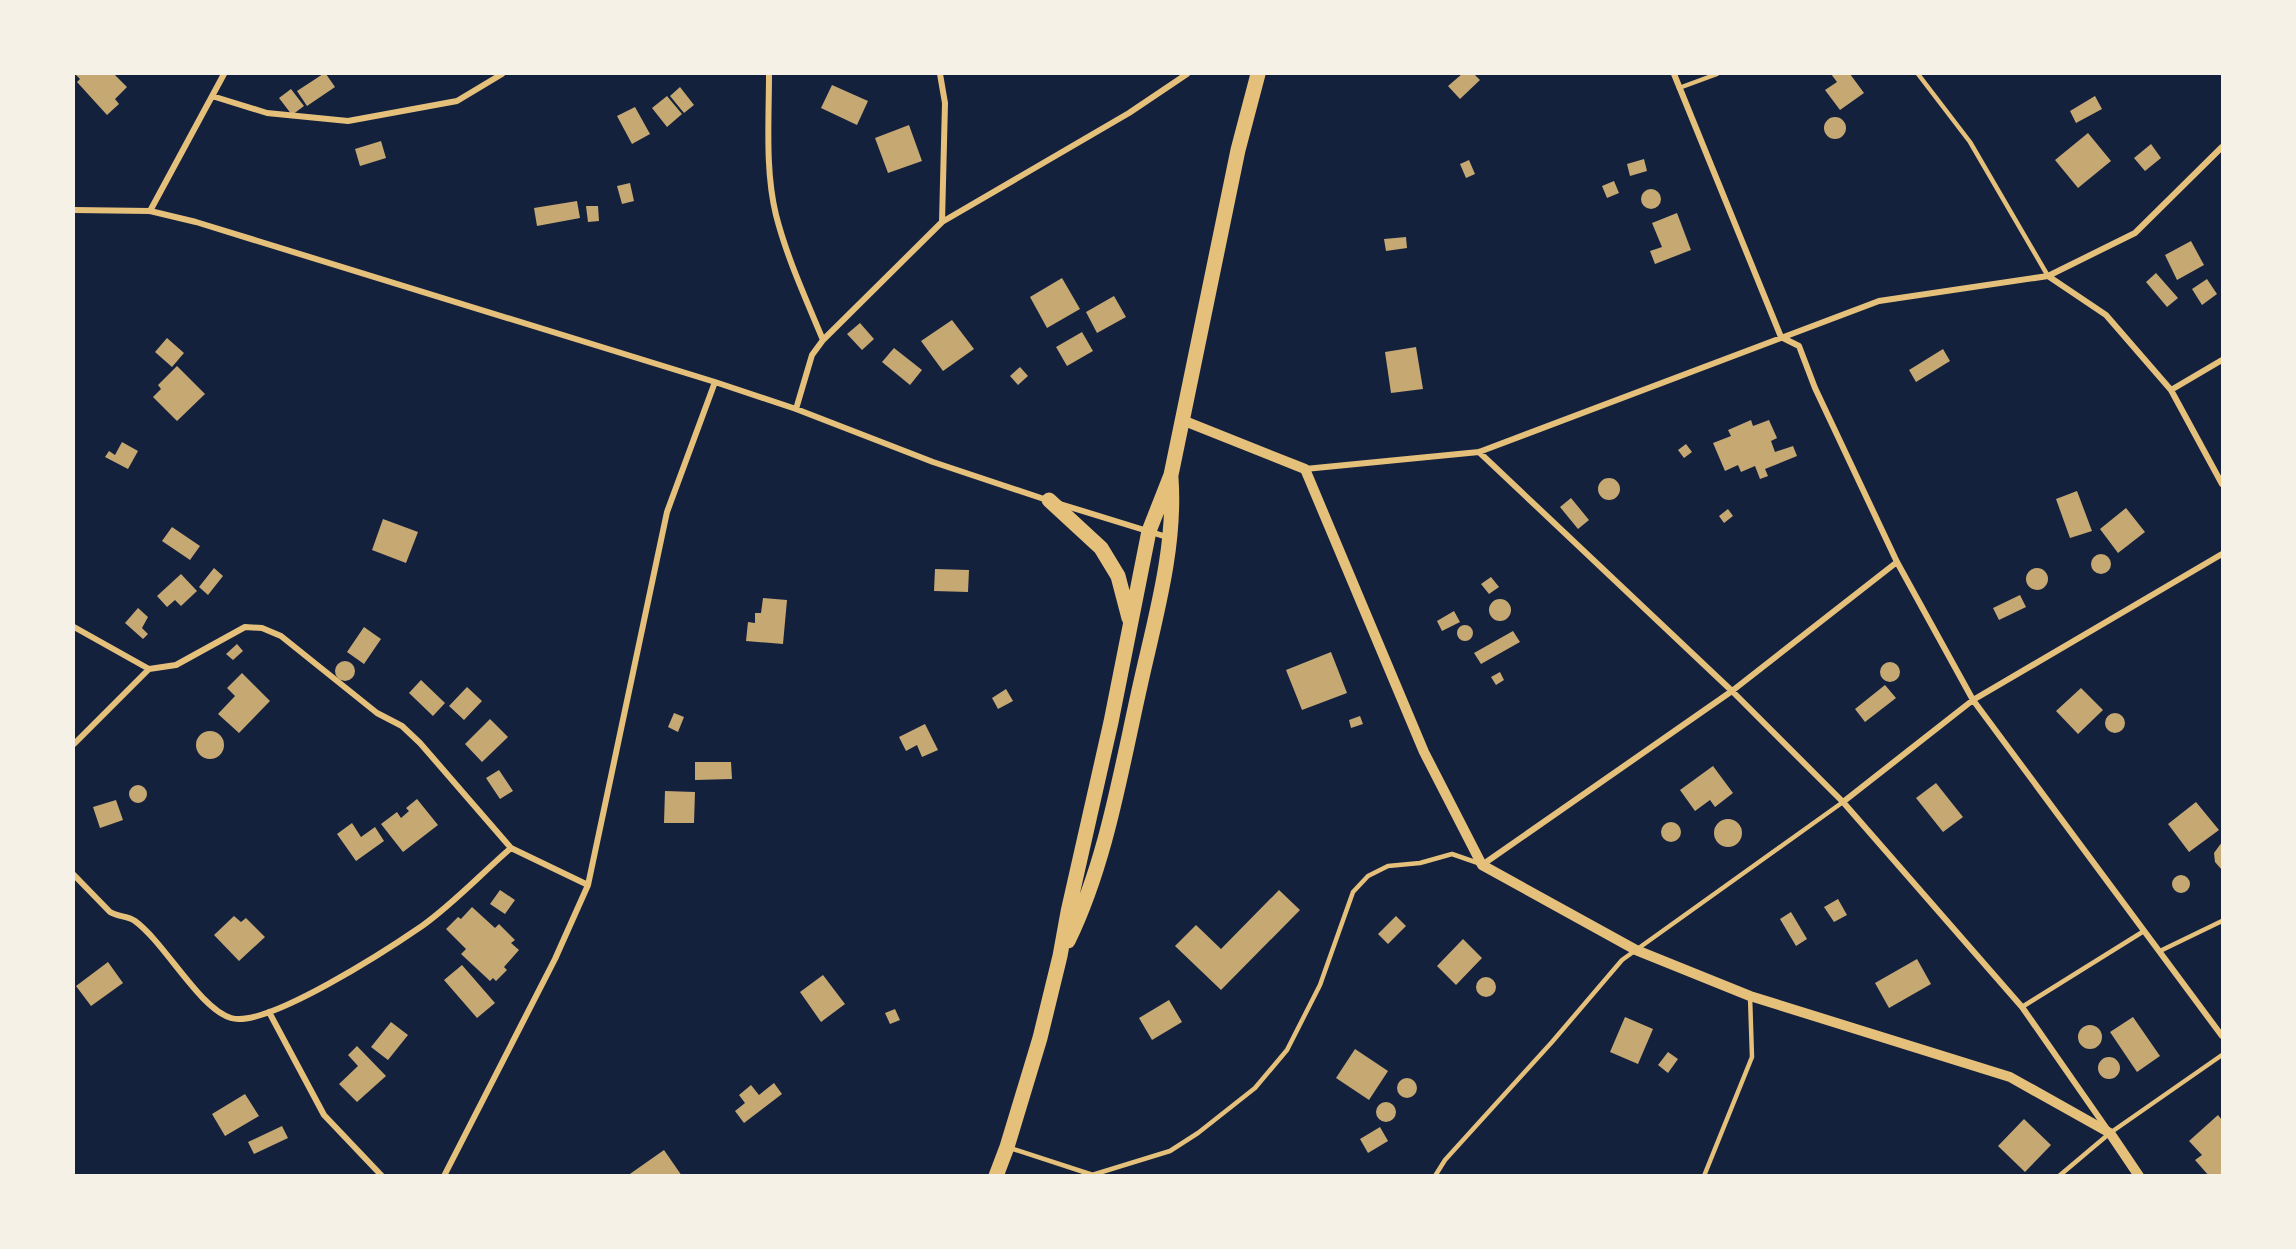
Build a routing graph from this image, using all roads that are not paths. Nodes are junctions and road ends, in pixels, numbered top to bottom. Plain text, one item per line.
1 (224, 74) edge
2 (502, 74) edge
3 (769, 74) edge
4 (940, 74) edge
5 (1187, 74) edge
6 (1258, 74) edge
7 (1674, 74) edge
8 (1717, 74) edge
9 (1918, 74) edge
10 (1679, 88) junction
11 (212, 96) junction
12 (2223, 147) edge
13 (74, 210) edge
14 (150, 211) junction
15 (942, 222) junction
16 (2048, 276) junction
17 (1781, 337) junction
18 (823, 340) junction
19 (2223, 360) edge
20 (715, 382) junction
21 (2171, 390) junction
22 (796, 409) junction
23 (1182, 420) junction
24 (1479, 452) junction
25 (1305, 469) junction
26 (1171, 475) junction
27 (2223, 484) edge
28 (1049, 500) junction
29 (1149, 531) junction
30 (1169, 537) junction
31 (2223, 554) edge
32 (1897, 562) junction
33 (1130, 621) junction
34 (74, 627) edge
35 (149, 669) junction
36 (1732, 692) junction
37 (1973, 700) junction
38 (74, 744) edge
39 (1843, 802) junction
40 (511, 848) junction
41 (1482, 865) junction
42 (74, 875) edge
43 (588, 885) junction
44 (2223, 921) edge
45 (2144, 931) junction
46 (1636, 950) junction
47 (2160, 951) junction
48 (1060, 956) junction
49 (1750, 996) junction
50 (2022, 1007) junction
51 (269, 1012) junction
52 (2223, 1036) edge
53 (2223, 1054) edge
54 (2110, 1133) junction
55 (1007, 1147) junction
56 (1093, 1175) edge
57 (382, 1176) edge
58 (444, 1176) edge
59 (996, 1176) edge
60 (1435, 1176) edge
61 (1704, 1176) edge
62 (2059, 1176) edge
63 (2139, 1176) edge

1 - 11 street
2 - 11 street
3 - 18 street
4 - 15 street
5 - 15 street
6 - 23 main road
7 - 10 street
8 - 10 lane
9 - 16 lane
10 - 17 street
11 - 14 street
12 - 16 street
13 - 14 street
14 - 20 street
15 - 18 street
16 - 17 street
16 - 21 street
17 - 24 street
17 - 32 street
18 - 22 street
19 - 21 street
20 - 22 street
20 - 43 street
21 - 27 street
22 - 28 street
23 - 25 street
23 - 26 main road
24 - 25 street
24 - 36 street
25 - 41 street
26 - 29 main road
26 - 30 main road
28 - 29 street
28 - 33 main road
29 - 30 street
29 - 33 main road
30 - 48 main road
31 - 37 street
32 - 36 street
32 - 37 street
33 - 48 main road
34 - 35 street
35 - 38 street
35 - 40 street
36 - 39 street
36 - 41 street
37 - 39 street
37 - 45 street
39 - 46 lane
39 - 50 street
40 - 43 street
40 - 51 street
41 - 46 street
41 - 56 lane
42 - 51 street
43 - 58 street
44 - 47 lane
45 - 47 street
45 - 50 lane
46 - 49 street
46 - 60 lane
47 - 52 street
48 - 55 main road
49 - 54 street
49 - 61 lane
50 - 54 street
51 - 57 street
53 - 54 lane
54 - 62 lane
54 - 63 street
55 - 56 lane
55 - 59 main road

